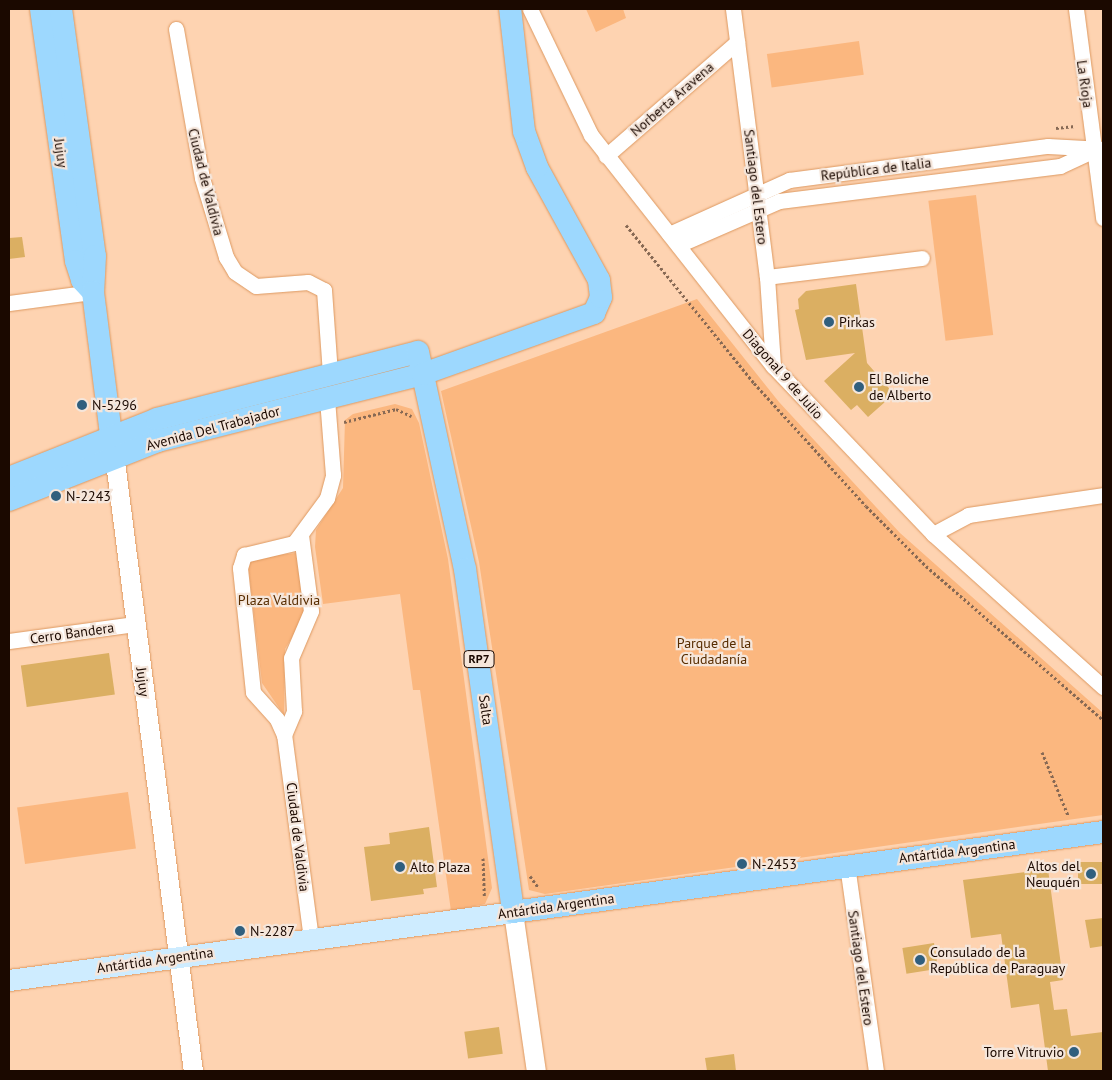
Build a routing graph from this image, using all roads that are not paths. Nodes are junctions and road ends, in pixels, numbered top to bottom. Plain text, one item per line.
1 (41, 9) edge
2 (61, 9) edge
3 (510, 9) edge
4 (530, 9) edge
5 (732, 9) edge
6 (1076, 9) edge
7 (176, 29) dead end
8 (737, 42) junction
9 (1099, 150) edge
10 (606, 156) junction
11 (758, 200) junction
12 (1103, 218) edge
13 (674, 240) junction
14 (922, 258) dead end
15 (767, 277) junction
16 (93, 292) junction
17 (9, 303) edge
18 (418, 352) joint
19 (773, 366) junction
20 (330, 374) junction
21 (423, 374) junction
22 (327, 398) junction
23 (111, 435) junction
24 (114, 458) junction
25 (9, 478) edge
26 (1103, 495) edge
27 (9, 500) edge
28 (933, 534) junction
29 (301, 535) junction
30 (136, 624) junction
31 (9, 641) edge
32 (1103, 687) edge
33 (284, 735) junction
34 (1103, 832) edge
35 (847, 865) junction
36 (513, 912) junction
37 (311, 939) junction
38 (178, 957) junction
39 (9, 980) edge
40 (194, 1071) edge
41 (536, 1071) edge
42 (876, 1071) edge

1 - 16 main road, Jujuy
2 - 16 main road, Jujuy
3 - 21 main road, Avenida Del Trabajador
4 - 10 street, Diagonal 9 de Julio
5 - 8 street, Santiago del Estero
6 - 9 street, La Rioja
7 - 20 street, Ciudad de Valdivia
8 - 10 street, Norberta Aravena
8 - 11 street, Santiago del Estero
9 - 11 street, República de Italia
9 - 11 street, República de Italia
9 - 12 street, La Rioja
10 - 13 street, Diagonal 9 de Julio
11 - 13 street, República de Italia
11 - 15 street, Santiago del Estero
13 - 19 street, Diagonal 9 de Julio
14 - 15 street
15 - 19 street, Santiago del Estero
16 - 17 street
16 - 23 main road, Jujuy
18 - 20 main road, Avenida Del Trabajador
18 - 21 main road, Salta / RP7
19 - 28 street, Diagonal 9 de Julio
20 - 23 main road, Avenida Del Trabajador
21 - 22 main road, Avenida Del Trabajador
21 - 36 main road, Salta / RP7
22 - 24 main road, Avenida Del Trabajador
22 - 29 street, Ciudad de Valdivia
23 - 24 street, Jujuy
23 - 25 main road, Avenida Del Trabajador
24 - 27 main road, Avenida Del Trabajador
24 - 30 street, Jujuy
26 - 28 street
28 - 32 street, Diagonal 9 de Julio
29 - 33 street
29 - 33 street, Ciudad de Valdivia
30 - 31 street, Cerro Bandera
30 - 38 street, Jujuy
33 - 37 street, Ciudad de Valdivia
34 - 35 main road, Antártida Argentina
35 - 36 main road, Antártida Argentina
35 - 42 street, Santiago del Estero
36 - 37 main road, Antártida Argentina
36 - 41 street, Salta
37 - 38 main road, Antártida Argentina
38 - 39 main road, Antártida Argentina
38 - 40 street, Jujuy

